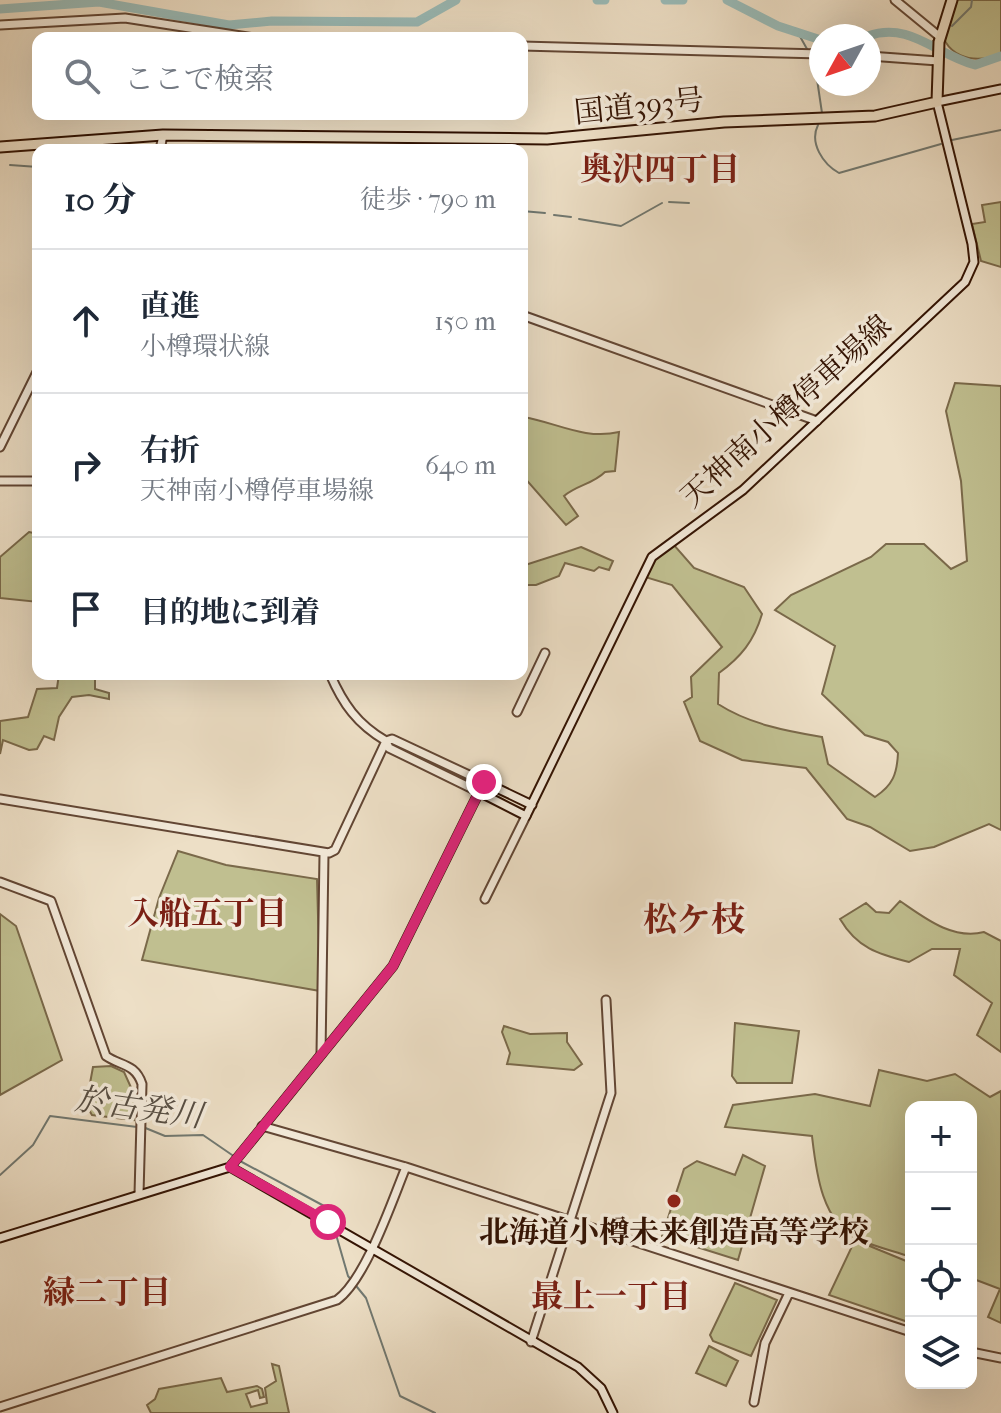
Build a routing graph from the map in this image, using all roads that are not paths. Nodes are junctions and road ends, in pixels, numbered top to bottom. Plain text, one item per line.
1 (895, 0) edge
2 (952, 0) edge
3 (0, 25) edge
4 (215, 32) edge
5 (940, 39) junction
6 (528, 46) edge
7 (809, 54) edge
8 (881, 57) edge
9 (938, 60) junction
10 (1001, 89) edge
11 (937, 102) junction
12 (163, 135) junction
13 (41, 144) edge
14 (161, 144) edge
15 (32, 145) edge
16 (0, 147) edge
17 (528, 317) edge
18 (32, 382) edge
19 (817, 421) junction
20 (0, 447) edge
21 (0, 481) edge
22 (32, 481) edge
23 (545, 653) dead end
24 (333, 680) edge
25 (517, 712) dead end
26 (386, 741) junction
27 (484, 782) junction
28 (479, 792) junction
29 (0, 799) edge
30 (532, 805) junction
31 (526, 816) junction
32 (324, 854) junction
33 (0, 882) edge
34 (485, 899) dead end
35 (606, 1000) dead end
36 (321, 1054) junction
37 (262, 1126) junction
38 (235, 1161) junction
39 (406, 1167) junction
40 (139, 1194) junction
41 (571, 1221) junction
42 (0, 1238) edge
43 (373, 1248) junction
44 (789, 1293) junction
45 (905, 1330) edge
46 (531, 1342) junction
47 (977, 1353) edge
48 (1001, 1358) edge
49 (754, 1402) dead end
50 (0, 1407) edge
51 (613, 1413) edge

1 - 5 street
2 - 5 highway
3 - 4 street
5 - 9 highway
6 - 7 street
8 - 9 street
9 - 11 highway
10 - 11 street
11 - 12 highway, 国道393号
11 - 19 street, 天神南小樽停車場線
12 - 13 highway, 国道393号
12 - 14 street
15 - 16 highway, 国道393号
17 - 19 street
18 - 20 street
19 - 30 street, 天神南小樽停車場線
21 - 22 street
23 - 25 street
24 - 26 street
26 - 27 street
26 - 28 street
26 - 32 street
27 - 28 street
27 - 30 street
28 - 31 street
28 - 36 street
29 - 32 street
30 - 31 street, 天神南小樽停車場線
31 - 34 street, 天神南小樽停車場線
32 - 36 street
33 - 40 street
35 - 41 street
36 - 37 street
37 - 38 street
37 - 39 street
38 - 40 street
38 - 43 street
39 - 41 street
39 - 43 street
40 - 42 street
41 - 44 street
41 - 46 street
43 - 46 street
43 - 50 street
44 - 45 street
44 - 49 street
46 - 51 street
47 - 48 street

